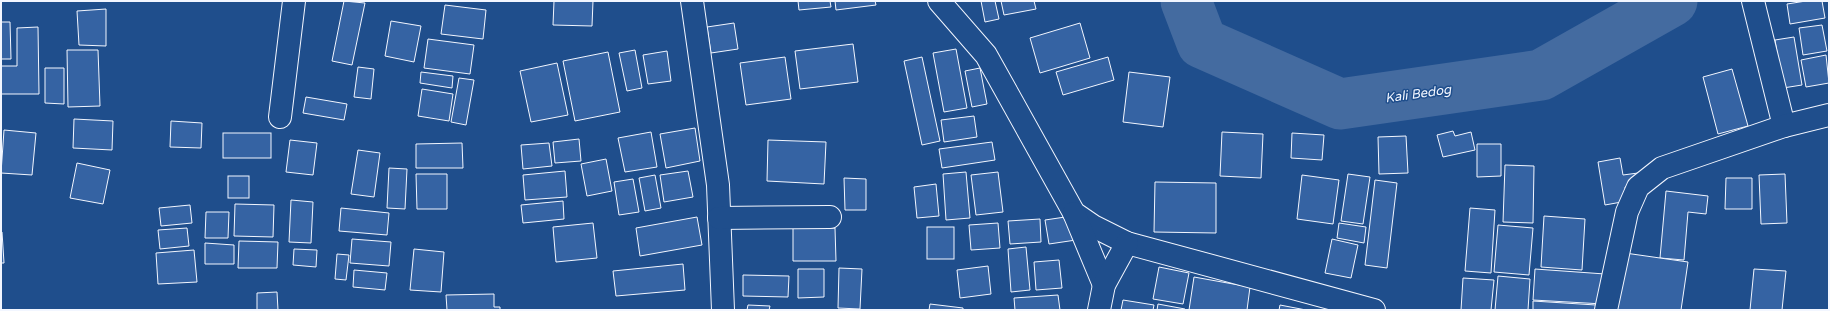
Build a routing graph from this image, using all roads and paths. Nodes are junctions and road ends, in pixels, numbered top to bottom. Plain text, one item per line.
1 (294, 1) edge
2 (692, 1) edge
3 (939, 1) edge
4 (1753, 1) edge
5 (1829, 115) edge
6 (280, 117) dead end
7 (1784, 126) junction
8 (1074, 213) junction
9 (830, 217) dead end
10 (719, 218) junction
11 (1127, 243) junction
12 (1104, 285) junction
13 (723, 310) edge
14 (1099, 310) edge
15 (1374, 310) edge
16 (1606, 310) edge

1 - 6 street
2 - 10 street
3 - 8 street
4 - 7 street
5 - 7 street
7 - 16 street
8 - 11 street
8 - 12 street
9 - 10 street
10 - 13 street
11 - 12 street
11 - 15 street
12 - 14 street

